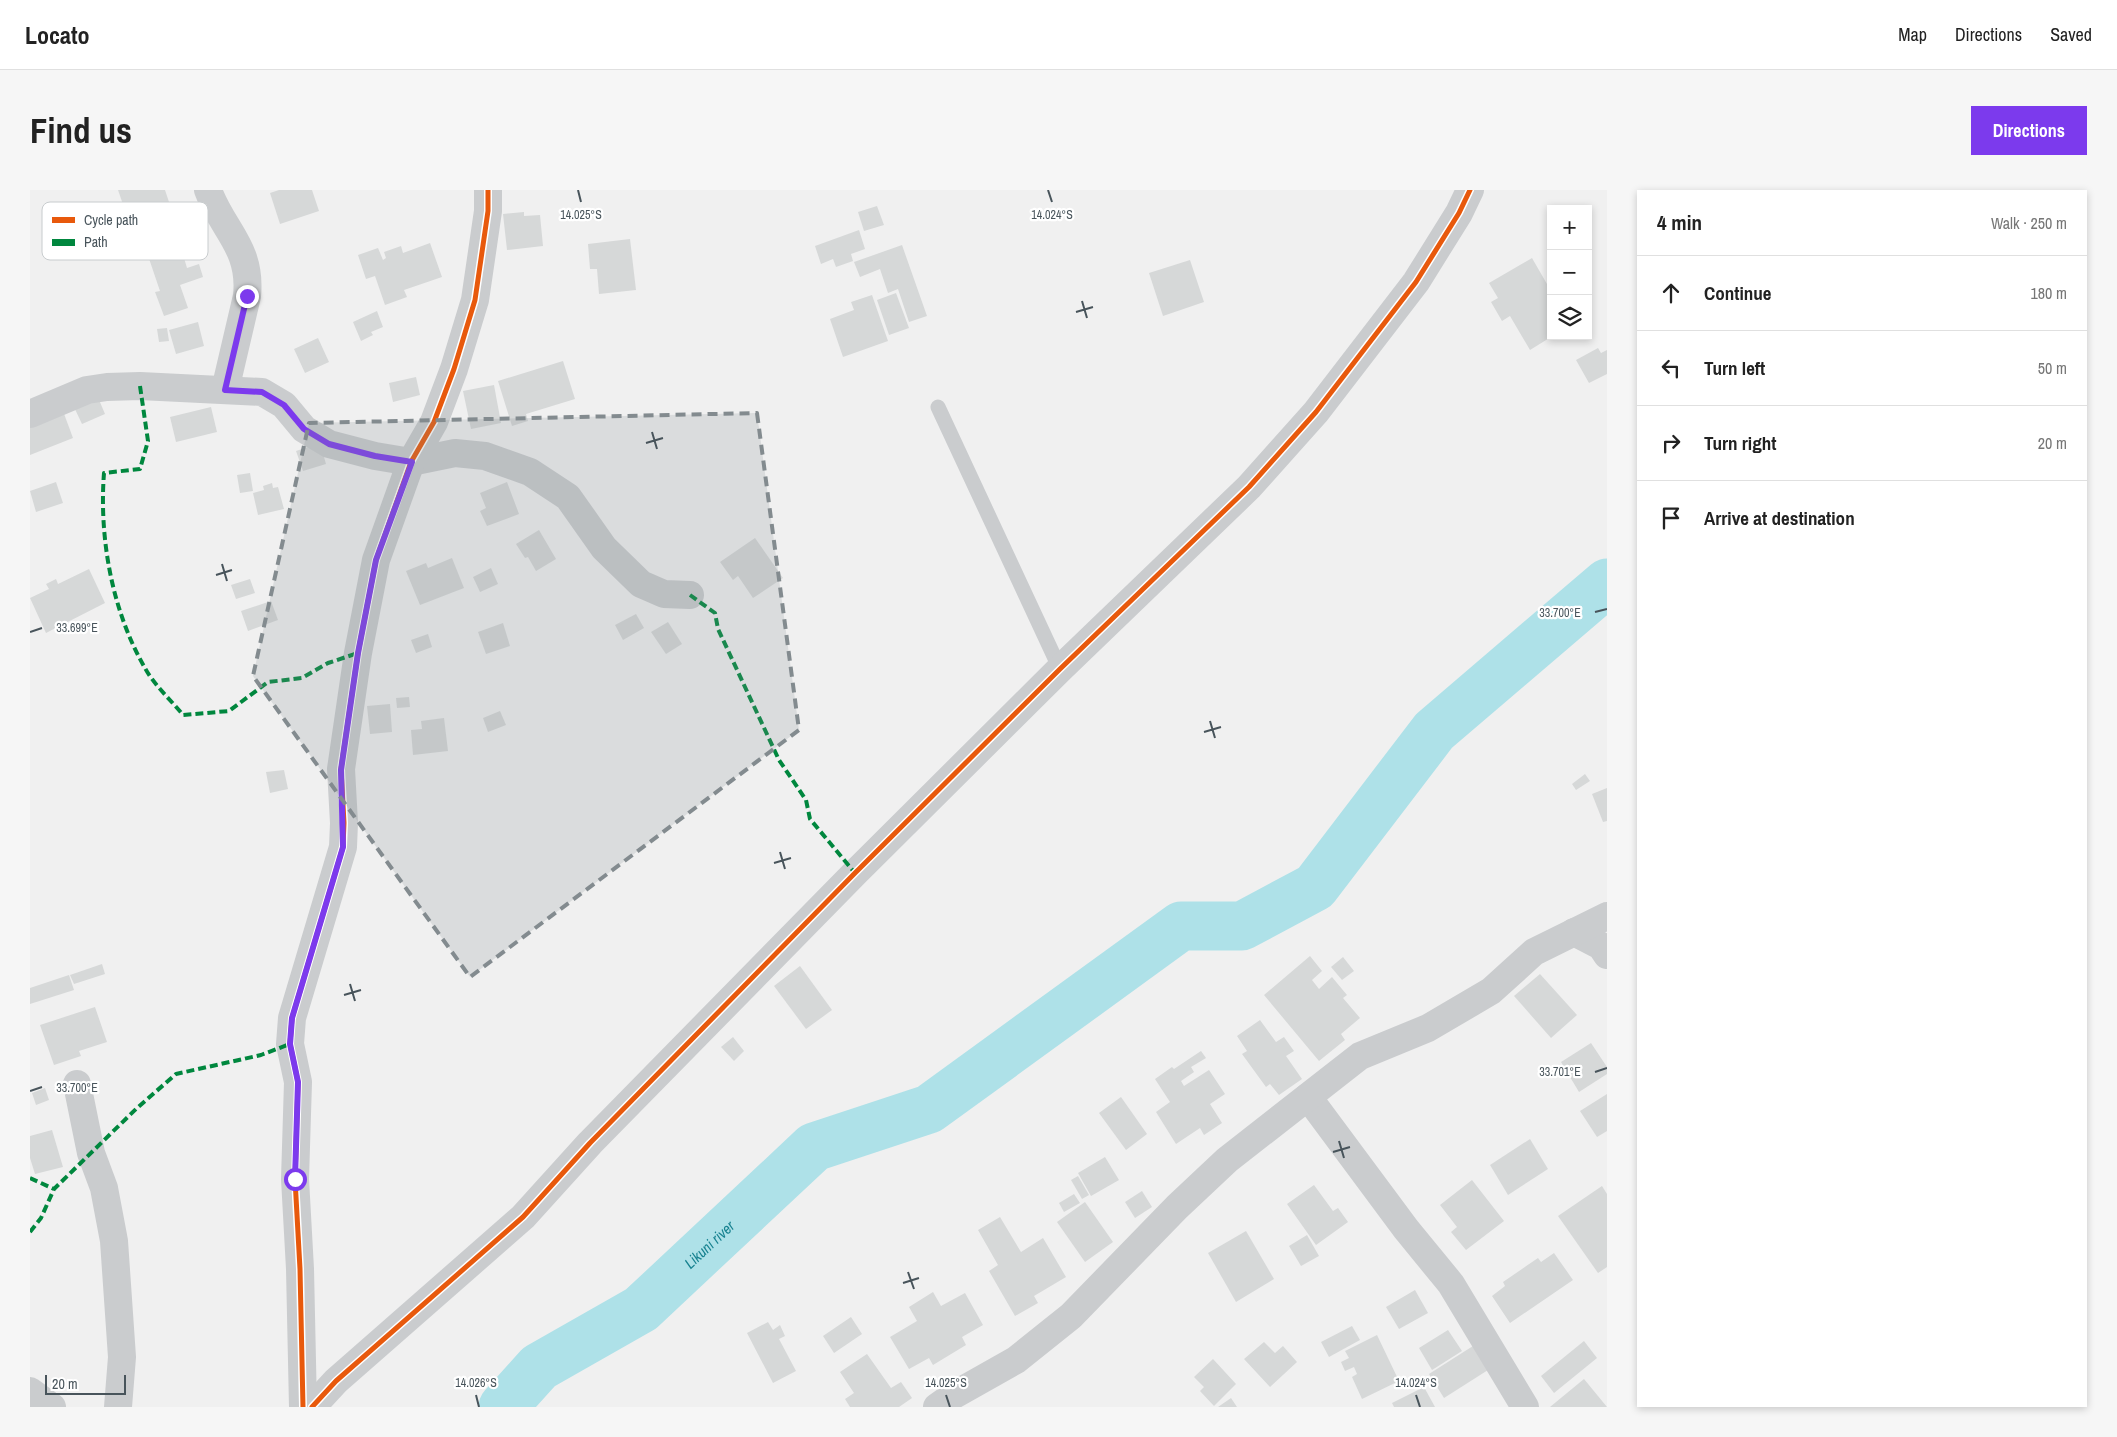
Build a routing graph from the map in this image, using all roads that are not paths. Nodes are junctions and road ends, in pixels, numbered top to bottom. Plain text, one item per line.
1 (208, 190) edge
2 (488, 190) edge
3 (1470, 190) edge
4 (225, 390) junction
5 (938, 406) dead end
6 (30, 414) edge
7 (412, 462) junction
8 (690, 595) dead end
9 (1060, 668) junction
10 (1607, 916) edge
11 (1574, 932) junction
12 (1607, 956) edge
13 (77, 1084) dead end
14 (1308, 1097) junction
15 (30, 1391) edge
16 (52, 1407) edge
17 (118, 1407) edge
18 (303, 1407) edge
19 (312, 1407) edge
20 (937, 1407) edge
21 (1525, 1407) edge

1 - 4 street
2 - 7 street
3 - 9 street
4 - 6 street
4 - 7 street
5 - 9 lane
7 - 8 street
7 - 18 street
9 - 19 street
10 - 11 street
11 - 12 street
11 - 14 street
13 - 17 street
14 - 20 street
14 - 21 street
15 - 16 street

